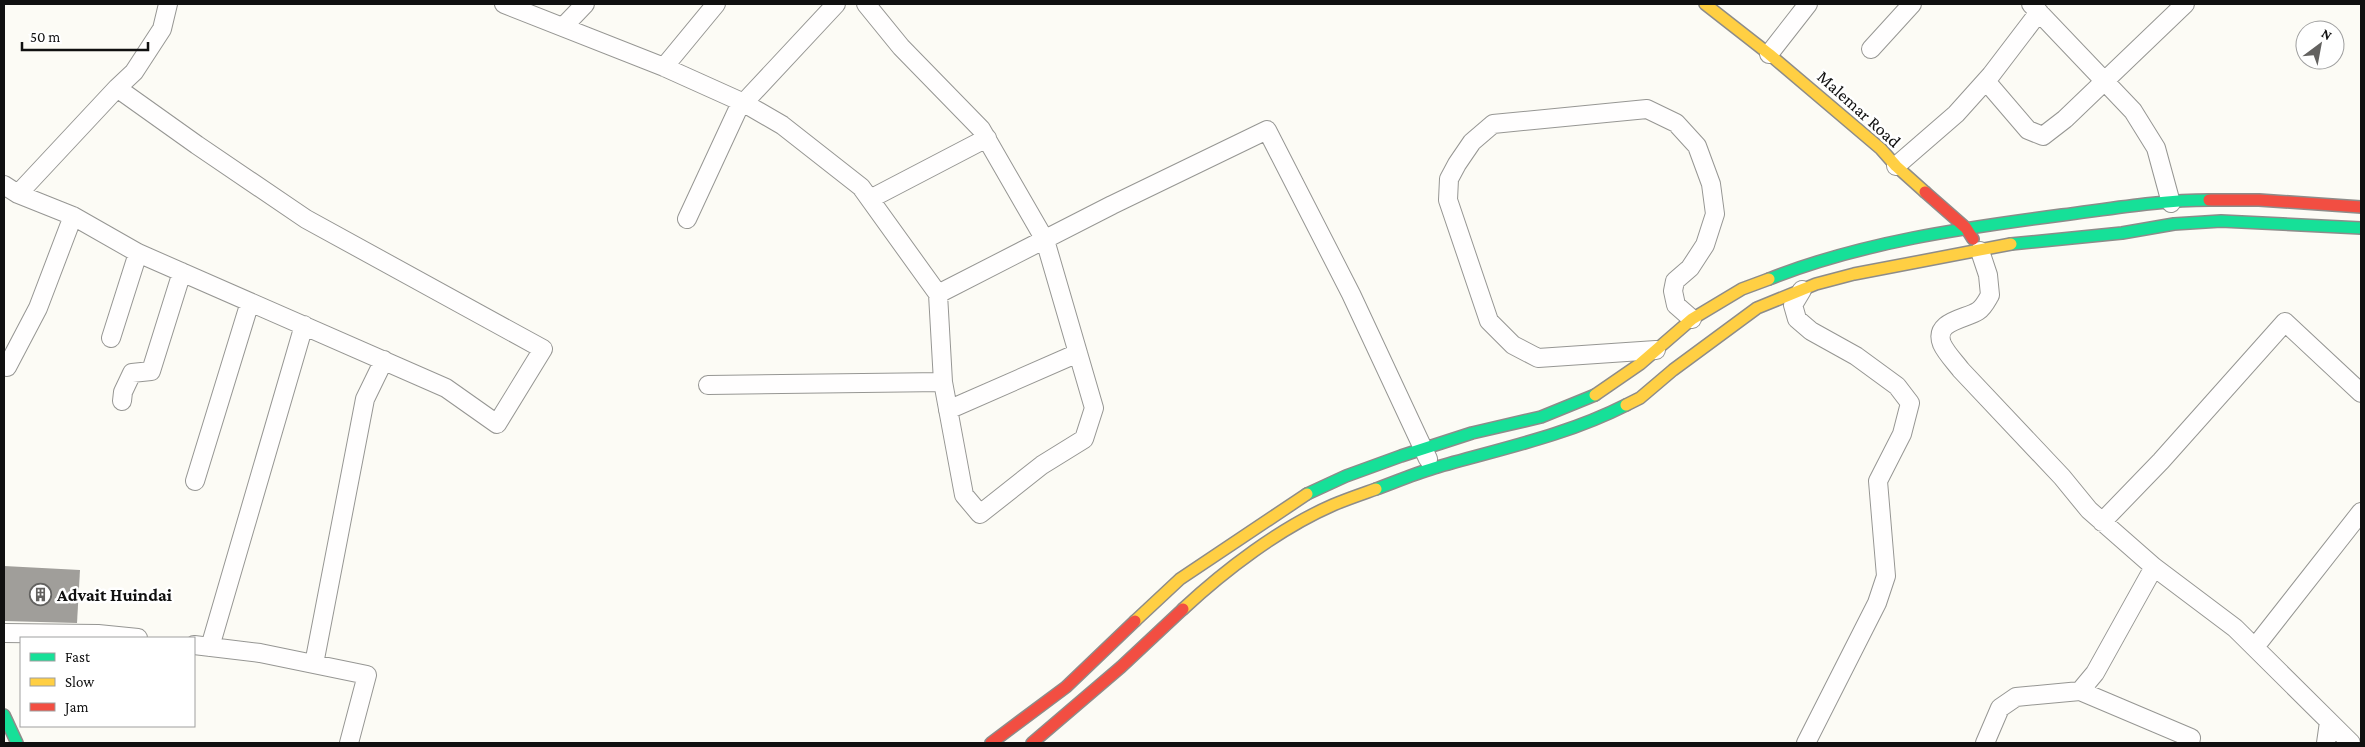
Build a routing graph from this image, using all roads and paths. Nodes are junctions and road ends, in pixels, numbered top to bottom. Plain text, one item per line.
1 (168, 4) edge
2 (504, 4) edge
3 (585, 4) edge
4 (716, 4) edge
5 (836, 4) edge
6 (866, 4) edge
7 (1705, 4) edge
8 (1808, 4) edge
9 (1912, 4) edge
10 (2184, 4) edge
11 (2035, 8) edge
12 (563, 27) junction
13 (1871, 49) dead end
14 (1769, 54) junction
15 (664, 67) junction
16 (2103, 80) junction
17 (1986, 81) junction
18 (117, 88) junction
19 (744, 103) junction
20 (987, 138) junction
21 (1896, 166) junction
22 (11, 190) edge
23 (870, 199) junction
24 (2171, 203) junction
25 (2361, 207) edge
26 (73, 216) junction
27 (687, 219) dead end
28 (1966, 228) junction
29 (2361, 228) edge
30 (1045, 240) junction
31 (1980, 251) junction
32 (138, 253) junction
33 (182, 272) junction
34 (1802, 290) junction
35 (938, 294) junction
36 (250, 302) junction
37 (1692, 319) junction
38 (304, 325) junction
39 (111, 338) dead end
40 (1656, 350) junction
41 (1078, 353) junction
42 (384, 360) junction
43 (7, 367) dead end
44 (943, 382) junction
45 (708, 385) dead end
46 (2361, 393) edge
47 (122, 401) dead end
48 (948, 410) junction
49 (1423, 448) junction
50 (1432, 469) junction
51 (195, 481) dead end
52 (2361, 512) edge
53 (2102, 522) junction
54 (2154, 567) junction
55 (4, 633) edge
56 (128, 637) edge
57 (202, 646) edge
58 (2255, 647) junction
59 (314, 664) junction
60 (2080, 691) junction
61 (4, 716) edge
62 (2329, 722) junction
63 (18, 743) edge
64 (349, 743) edge
65 (991, 743) edge
66 (1032, 743) edge
67 (1806, 743) edge
68 (1985, 743) edge
69 (2190, 743) edge
70 (2326, 743) edge
71 (2351, 743) edge

1 - 18 street
2 - 12 street
3 - 12 street
4 - 15 street
5 - 19 street
6 - 20 street
7 - 14 main road, Malemar Road
8 - 14 street
9 - 13 street
10 - 16 street
11 - 16 street
11 - 17 street
12 - 15 street
14 - 21 main road, Malemar Road
15 - 19 street
16 - 17 street
16 - 24 street
17 - 21 street
18 - 22 street
18 - 42 street
19 - 23 street
19 - 27 street
20 - 23 street
20 - 30 street
21 - 28 main road, Malemar Road
22 - 26 street
23 - 35 street
24 - 25 main road
24 - 28 main road
26 - 32 street
26 - 43 street
28 - 31 main road, Malemar Road
28 - 37 main road
29 - 31 main road
30 - 35 street
30 - 41 street
30 - 49 street
31 - 34 main road
31 - 53 street
32 - 33 street
32 - 39 street
33 - 36 street
33 - 47 street
34 - 50 main road
34 - 67 street
35 - 44 street
36 - 38 street
36 - 51 street
37 - 40 main road
37 - 40 street
38 - 42 street
38 - 57 street
40 - 49 main road
41 - 48 street
41 - 48 street
42 - 59 street
44 - 45 street
44 - 48 street
46 - 53 street
49 - 50 street
49 - 65 main road
50 - 66 main road
52 - 58 street
53 - 54 street
54 - 58 street
54 - 60 street
55 - 56 street
57 - 59 street
58 - 62 street
59 - 64 street
60 - 68 street
60 - 69 street
61 - 63 main road
62 - 70 street
62 - 71 street

